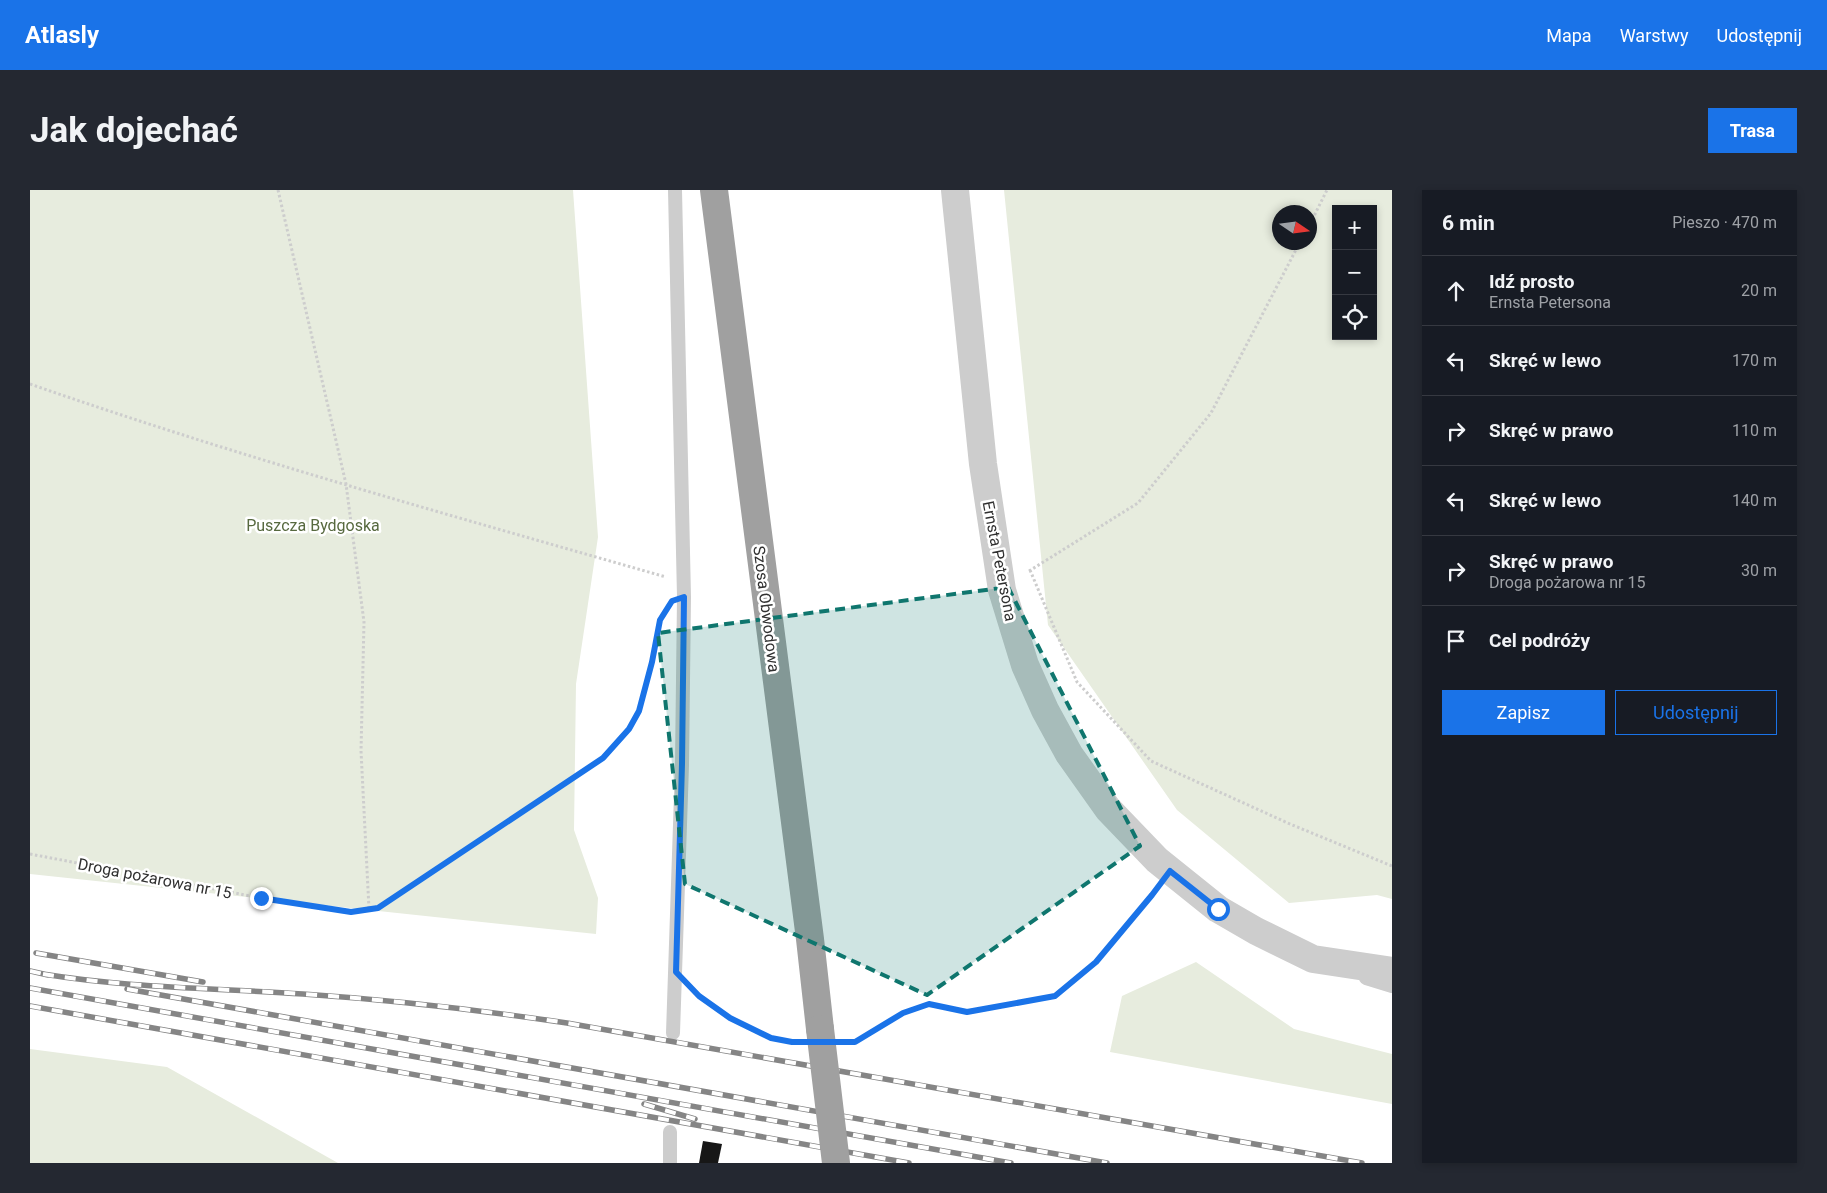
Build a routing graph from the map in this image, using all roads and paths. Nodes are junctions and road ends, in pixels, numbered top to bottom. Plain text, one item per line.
1 (278, 190) edge
2 (675, 190) edge
3 (714, 190) edge
4 (955, 190) edge
5 (1327, 190) edge
6 (1317, 210) edge
7 (1296, 250) edge
8 (30, 384) edge
9 (346, 484) junction
10 (1030, 570) junction
11 (683, 582) junction
12 (1002, 590) junction
13 (684, 597) junction
14 (30, 854) edge
15 (1392, 866) edge
16 (1170, 871) junction
17 (369, 909) junction
18 (1313, 959) junction
19 (1392, 971) edge
20 (676, 972) junction
21 (1392, 986) edge
22 (673, 1033) dead end
23 (819, 1038) junction
24 (670, 1132) dead end
25 (670, 1163) edge
26 (836, 1163) edge

1 - 9 path
2 - 11 lane
3 - 23 highway, Szosa Obwodowa
4 - 12 street, Ernsta Petersona
5 - 6 path
7 - 10 path
8 - 9 path
9 - 11 path
9 - 17 path
10 - 12 path
10 - 15 path
11 - 13 lane
12 - 16 street, Ernsta Petersona
13 - 17 path, Droga pożarowa nr 15
13 - 20 lane
14 - 17 path, Droga pożarowa nr 15
16 - 18 street, Ernsta Petersona
16 - 23 path
18 - 19 street
18 - 21 lane, Ernsta Petersona
20 - 22 lane
20 - 23 path
23 - 26 highway, Szosa Obwodowa, bridge
24 - 25 lane

